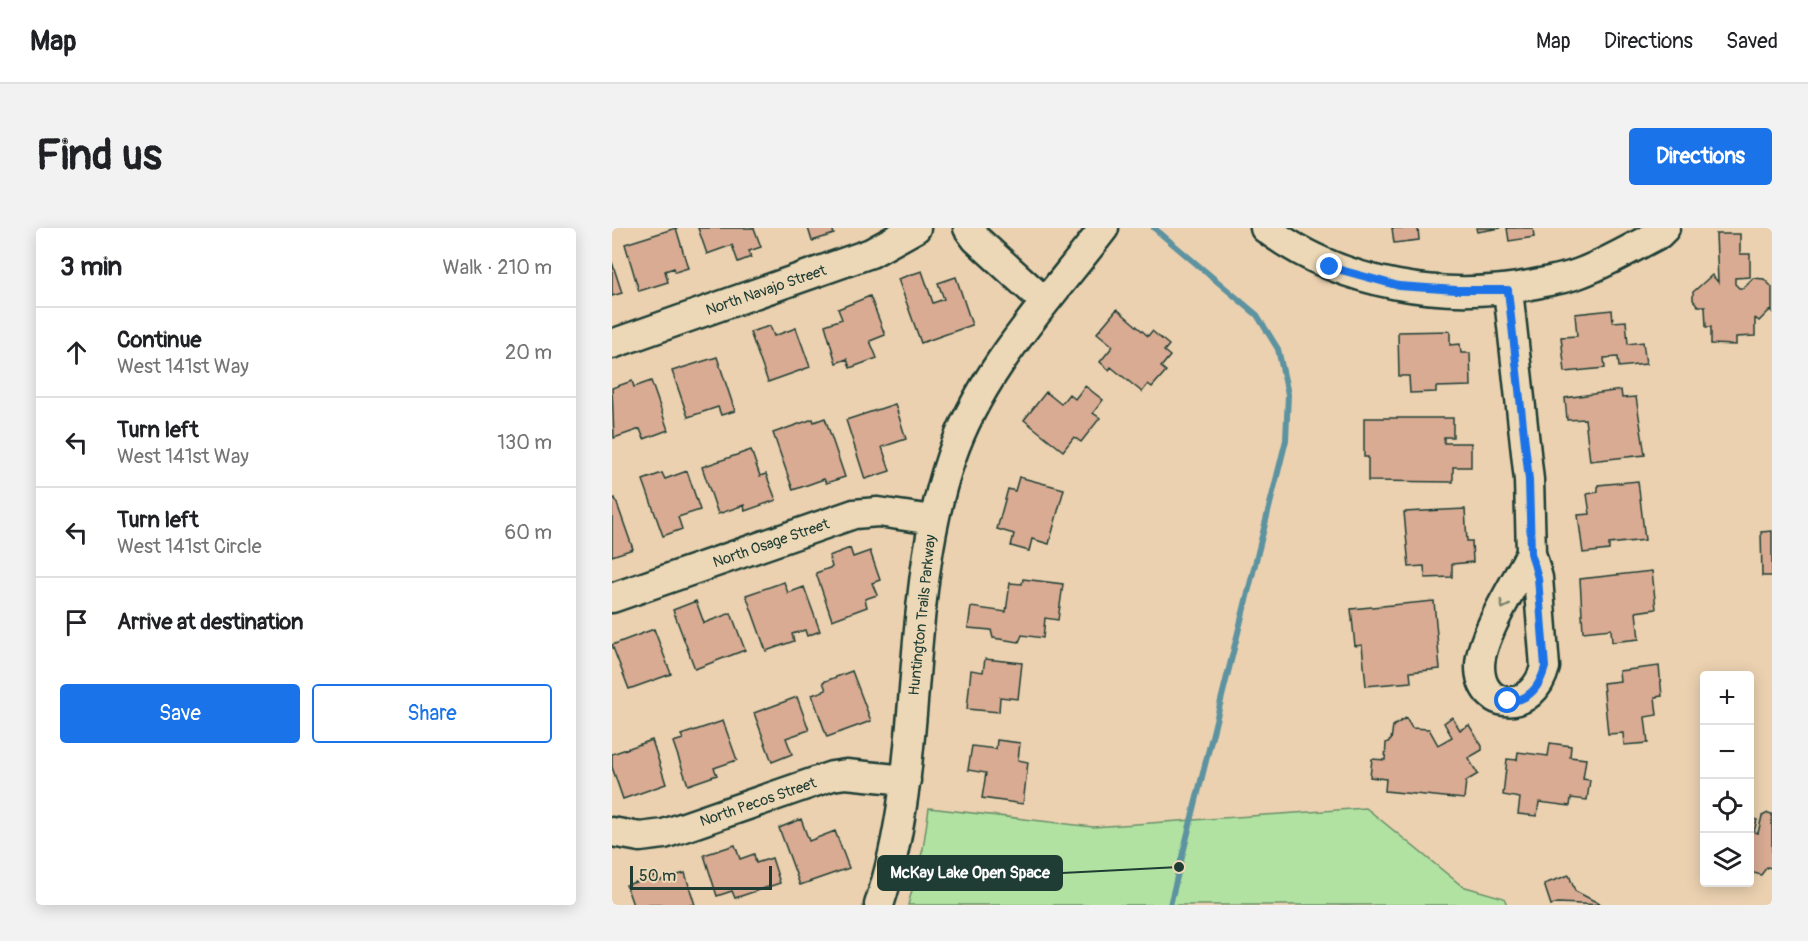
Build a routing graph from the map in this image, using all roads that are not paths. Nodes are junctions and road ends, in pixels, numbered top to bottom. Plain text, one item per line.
1 (916, 228) edge
2 (968, 228) edge
3 (1104, 228) edge
4 (1265, 228) edge
5 (1665, 228) edge
6 (1508, 290) junction
7 (1045, 302) junction
8 (612, 344) edge
9 (933, 520) junction
10 (1531, 553) dead end
11 (612, 598) edge
12 (906, 780) junction
13 (612, 832) edge
14 (879, 905) edge

1 - 8 street, North Navajo Street
2 - 7 street
3 - 7 street, Huntington Trails Parkway
4 - 6 street
5 - 6 street
6 - 10 street
7 - 9 street, Huntington Trails Parkway
9 - 11 street, North Osage Street
9 - 12 street, Huntington Trails Parkway
12 - 13 street, North Pecos Street
12 - 14 street, Huntington Trails Parkway

